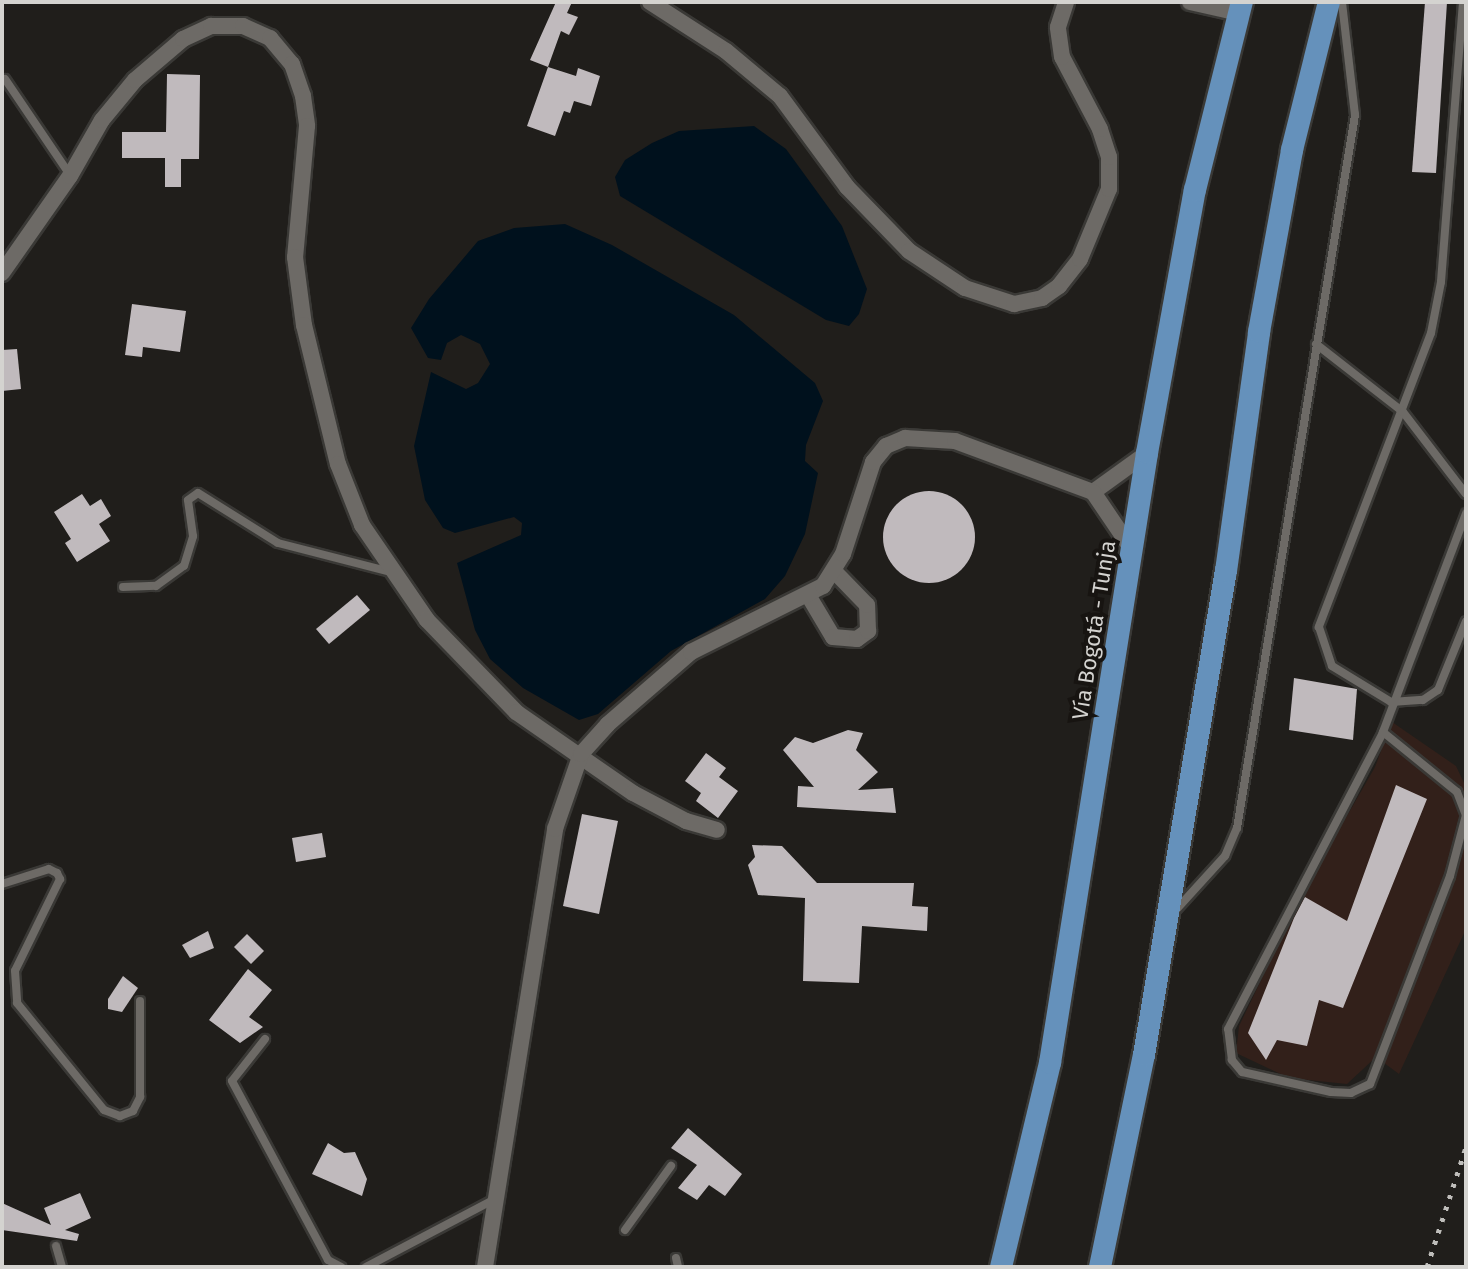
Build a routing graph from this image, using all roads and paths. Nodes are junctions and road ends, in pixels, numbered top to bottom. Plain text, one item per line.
1 (650, 2) edge
2 (1066, 2) edge
3 (1190, 2) edge
4 (1329, 2) edge
5 (1342, 2) edge
6 (1463, 2) edge
7 (1241, 8) edge
8 (5, 79) dead end
9 (70, 176) junction
10 (2, 273) edge
11 (1316, 344) junction
12 (1403, 412) junction
13 (1147, 453) junction
14 (1093, 492) junction
15 (1466, 494) edge
16 (1466, 513) edge
17 (1133, 551) junction
18 (391, 572) junction
19 (835, 572) junction
20 (123, 587) dead end
21 (808, 595) junction
22 (1466, 621) edge
23 (1391, 702) junction
24 (1383, 732) junction
25 (581, 754) junction
26 (717, 830) dead end
27 (2, 884) edge
28 (1165, 922) junction
29 (140, 1001) dead end
30 (265, 1039) dead end
31 (671, 1166) dead end
32 (493, 1200) junction
33 (625, 1230) dead end
34 (56, 1246) dead end
35 (62, 1267) edge
36 (341, 1267) edge
37 (366, 1267) edge
38 (485, 1267) edge
39 (1001, 1267) edge
40 (1100, 1267) edge

1 - 2 street
3 - 7 street
4 - 28 highway
5 - 11 lane
6 - 12 lane
7 - 13 highway, Vía Bogotá - Tunja
8 - 9 lane
9 - 10 street
9 - 18 street
11 - 12 lane
11 - 28 lane
12 - 15 lane
12 - 23 lane
13 - 14 street
13 - 17 highway, Vía Bogotá - Tunja
14 - 17 street
14 - 19 street
16 - 23 lane
17 - 39 highway, Vía Bogotá - Tunja
18 - 20 lane
18 - 25 street
19 - 21 street
19 - 21 street
21 - 25 street
22 - 23 lane
23 - 24 lane
24 - 24 lane
25 - 26 street
25 - 32 street
27 - 29 lane
28 - 40 highway
30 - 36 lane
31 - 33 lane
32 - 37 lane
32 - 38 street
34 - 35 lane

